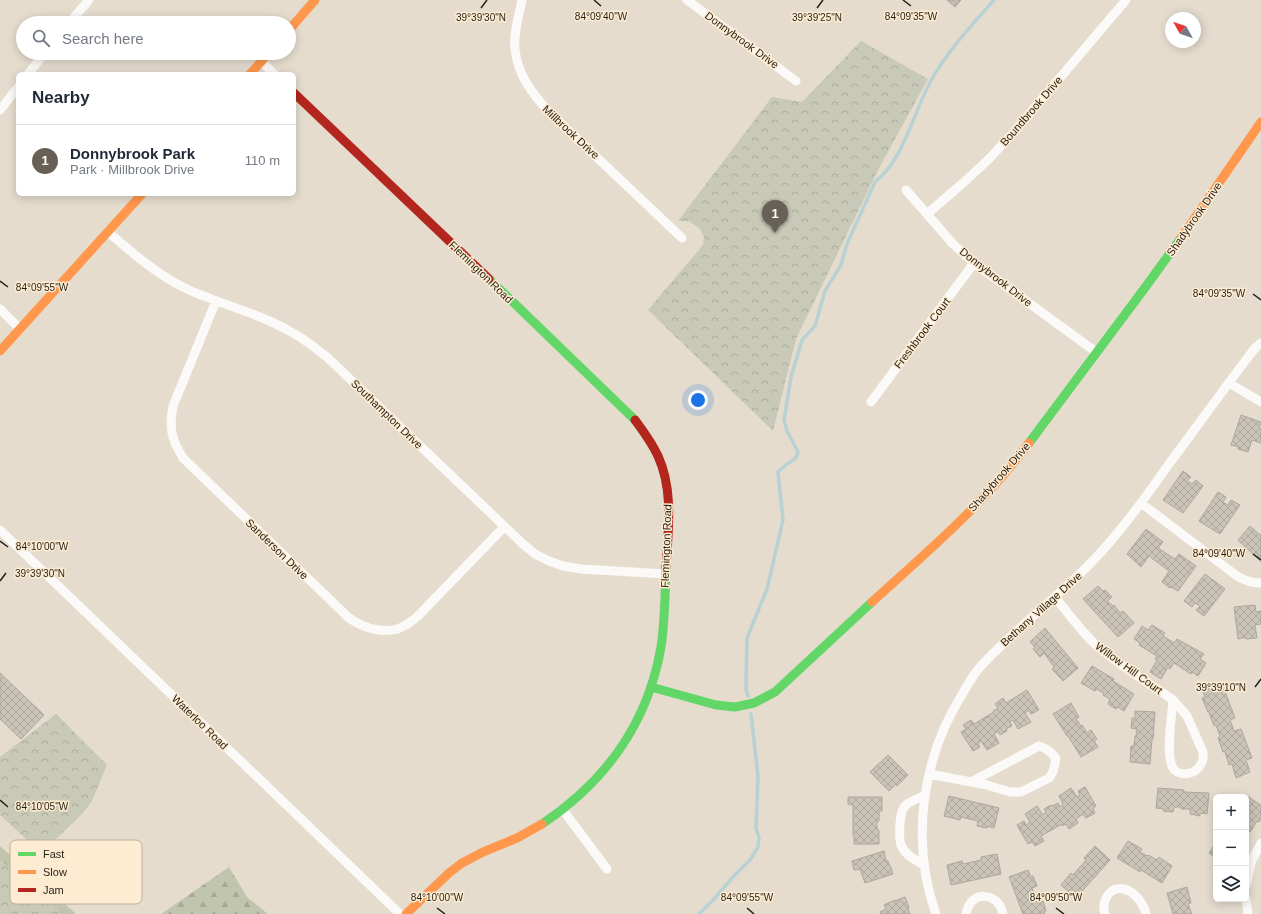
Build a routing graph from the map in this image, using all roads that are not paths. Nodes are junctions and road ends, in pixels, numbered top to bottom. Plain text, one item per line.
1 (89, 0) edge
2 (315, 0) edge
3 (522, 0) edge
4 (687, 0) edge
5 (1126, 0) edge
6 (75, 16) edge
7 (296, 22) edge
8 (39, 60) edge
9 (261, 62) joint
10 (30, 72) edge
11 (252, 72) edge
12 (272, 72) edge
13 (796, 81) dead end
14 (16, 90) edge
15 (296, 95) edge
16 (0, 110) edge
17 (1261, 122) edge
18 (906, 190) dead end
19 (140, 196) edge
20 (926, 214) junction
21 (108, 232) junction
22 (682, 238) dead end
23 (974, 263) junction
24 (216, 301) junction
25 (0, 309) edge
26 (20, 329) junction
27 (1261, 343) edge
28 (0, 351) edge
29 (1096, 352) junction
30 (1229, 383) junction
31 (871, 402) dead end
32 (1261, 402) edge
33 (1141, 503) junction
34 (504, 527) junction
35 (0, 530) edge
36 (666, 574) junction
37 (1261, 583) edge
38 (1055, 598) junction
39 (652, 687) junction
40 (1173, 700) junction
41 (929, 774) junction
42 (971, 782) junction
43 (925, 795) junction
44 (563, 810) junction
45 (1261, 843) edge
46 (924, 864) junction
47 (607, 869) dead end
48 (1249, 872) edge
49 (1246, 902) edge
50 (400, 914) edge
51 (406, 914) edge
52 (936, 914) edge
53 (966, 914) edge
54 (1003, 914) edge
55 (1105, 914) edge
56 (1146, 914) edge
57 (1248, 914) edge

1 - 6 street
2 - 7 street
3 - 22 street, Millbrook Drive
4 - 13 street, Donnybrook Drive
5 - 20 street, Boundbrook Drive
8 - 10 street
9 - 11 street
9 - 12 street
14 - 16 street
15 - 36 street, Flemington Road
17 - 29 street, Shadybrook Drive
18 - 20 street, Donnybrook Drive
19 - 21 street
20 - 23 street, Donnybrook Drive
21 - 24 street, Southampton Drive
21 - 26 street
23 - 29 street, Donnybrook Drive
23 - 31 street, Freshbrook Court
24 - 34 street, Southampton Drive
24 - 34 street, Sanderson Drive
25 - 26 street
26 - 28 street
27 - 30 street, Bethany Village Drive
29 - 39 street, Shadybrook Drive
30 - 32 street
30 - 33 street, Bethany Village Drive
33 - 37 street
33 - 38 street, Bethany Village Drive
34 - 36 street, Southampton Drive
35 - 50 street, Waterloo Road
36 - 39 street, Flemington Road
38 - 40 street, Willow Hill Court
38 - 41 street, Bethany Village Drive
39 - 44 street, Flemington Road
40 - 40 street, Willow Hill Court
41 - 42 street
41 - 43 street, Bethany Village Drive
42 - 42 street
43 - 46 street, Bethany Village Drive
43 - 46 street
44 - 47 street
44 - 51 street, Flemington Road
45 - 48 street
46 - 52 street, Bethany Village Drive
49 - 57 street
53 - 54 street
55 - 56 street

